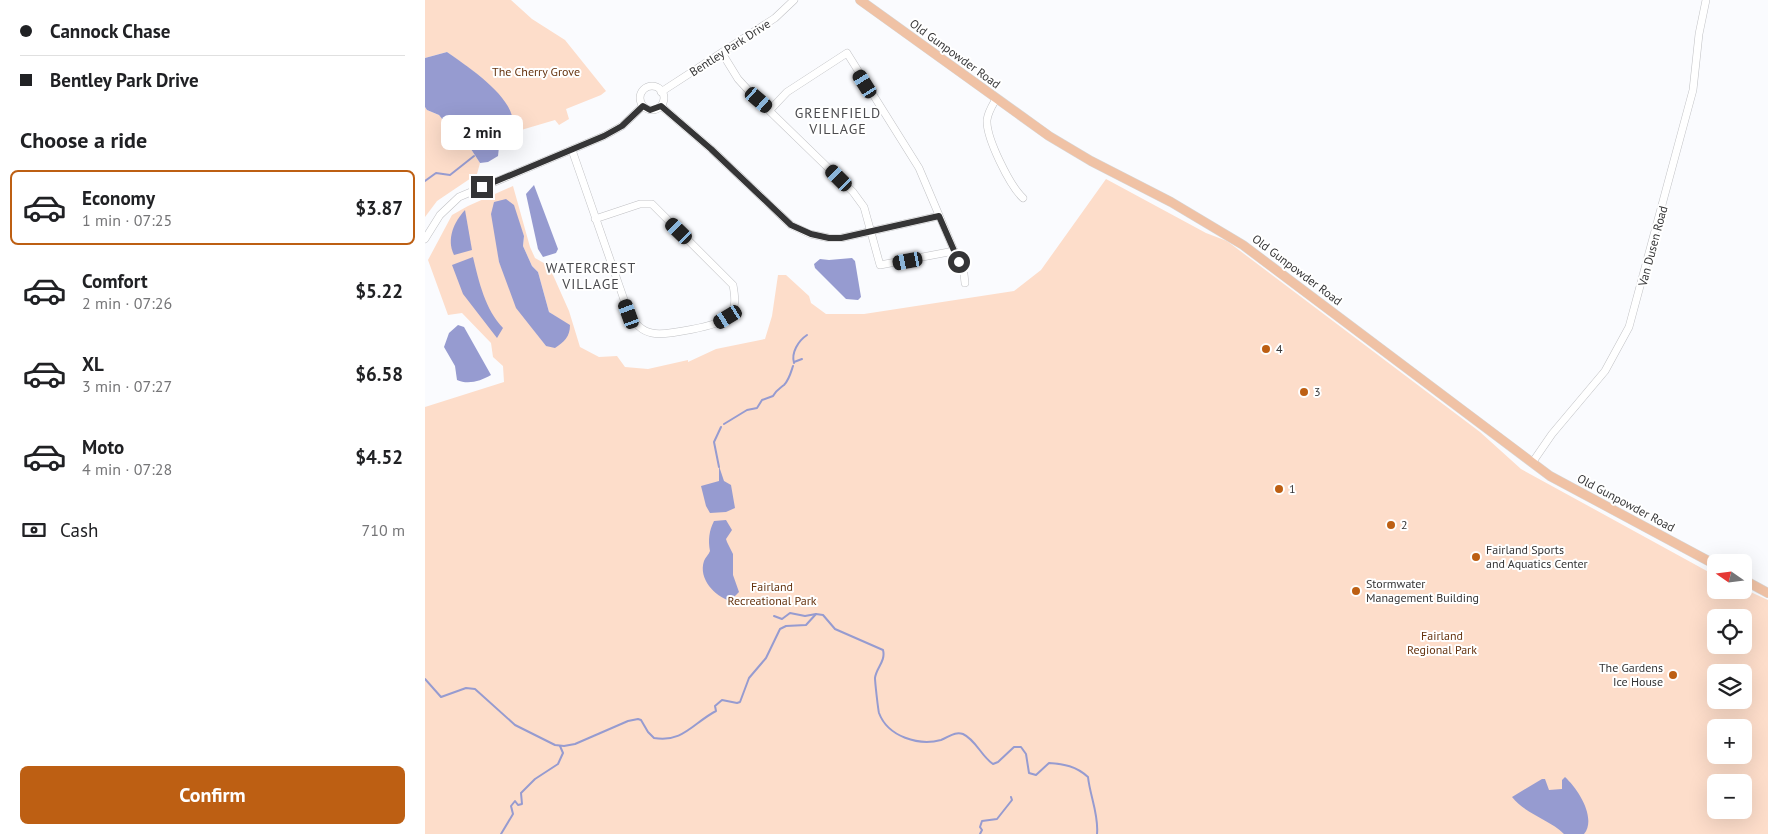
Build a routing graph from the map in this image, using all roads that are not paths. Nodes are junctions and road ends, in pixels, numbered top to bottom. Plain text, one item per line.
1 (794, 0) edge
2 (860, 0) edge
3 (1706, 0) edge
4 (722, 53) junction
5 (661, 92) junction
6 (996, 98) junction
7 (643, 106) junction
8 (661, 106) junction
9 (769, 110) junction
10 (572, 150) junction
11 (1023, 198) dead end
12 (939, 216) junction
13 (595, 219) junction
14 (872, 232) junction
15 (425, 239) edge
16 (954, 251) junction
17 (965, 283) dead end
18 (1532, 463) junction
19 (1707, 560) edge
20 (1753, 585) edge
21 (1768, 593) edge

1 - 4 street, Bentley Park Drive
2 - 6 main road, Old Gunpowder Road
3 - 18 street, Van Dusen Road
4 - 5 street, Bentley Park Drive
4 - 9 street
5 - 7 street
5 - 8 street
6 - 11 street
6 - 18 main road, Old Gunpowder Road
7 - 8 street
7 - 10 street
8 - 14 street
9 - 12 street
9 - 14 street
10 - 13 street
10 - 15 street
12 - 14 street
12 - 16 street
13 - 13 street
14 - 16 street
16 - 17 street
18 - 19 main road, Old Gunpowder Road
20 - 21 main road

